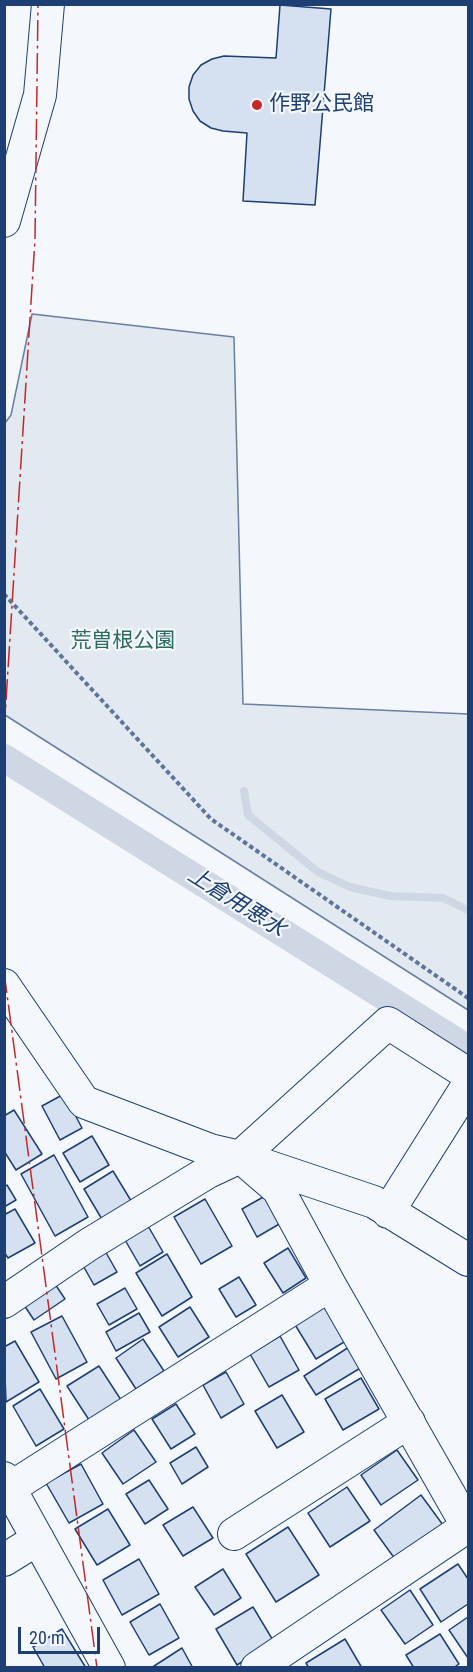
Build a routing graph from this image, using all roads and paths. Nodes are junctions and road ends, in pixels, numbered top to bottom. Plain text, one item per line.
1 (48, 4) edge
2 (17, 128) edge
3 (4, 221) edge
4 (4, 594) edge
5 (468, 998) edge
6 (8, 1000) edge
7 (468, 1074) edge
8 (468, 1085) edge
9 (240, 1157) junction
10 (388, 1212) junction
11 (468, 1260) edge
12 (330, 1285) junction
13 (4, 1302) edge
14 (409, 1422) junction
15 (7, 1483) edge
16 (468, 1527) edge
17 (234, 1534) dead end
18 (38, 1539) junction
19 (4, 1560) edge
20 (109, 1668) edge
21 (257, 1668) edge

1 - 2 street
2 - 3 street
4 - 5 path
6 - 9 street
7 - 9 street
8 - 10 street
9 - 10 street
9 - 12 street
9 - 13 street
10 - 11 street
12 - 14 street
12 - 15 street
14 - 16 street
14 - 17 street
15 - 18 street
16 - 21 street
18 - 19 street
18 - 20 street

